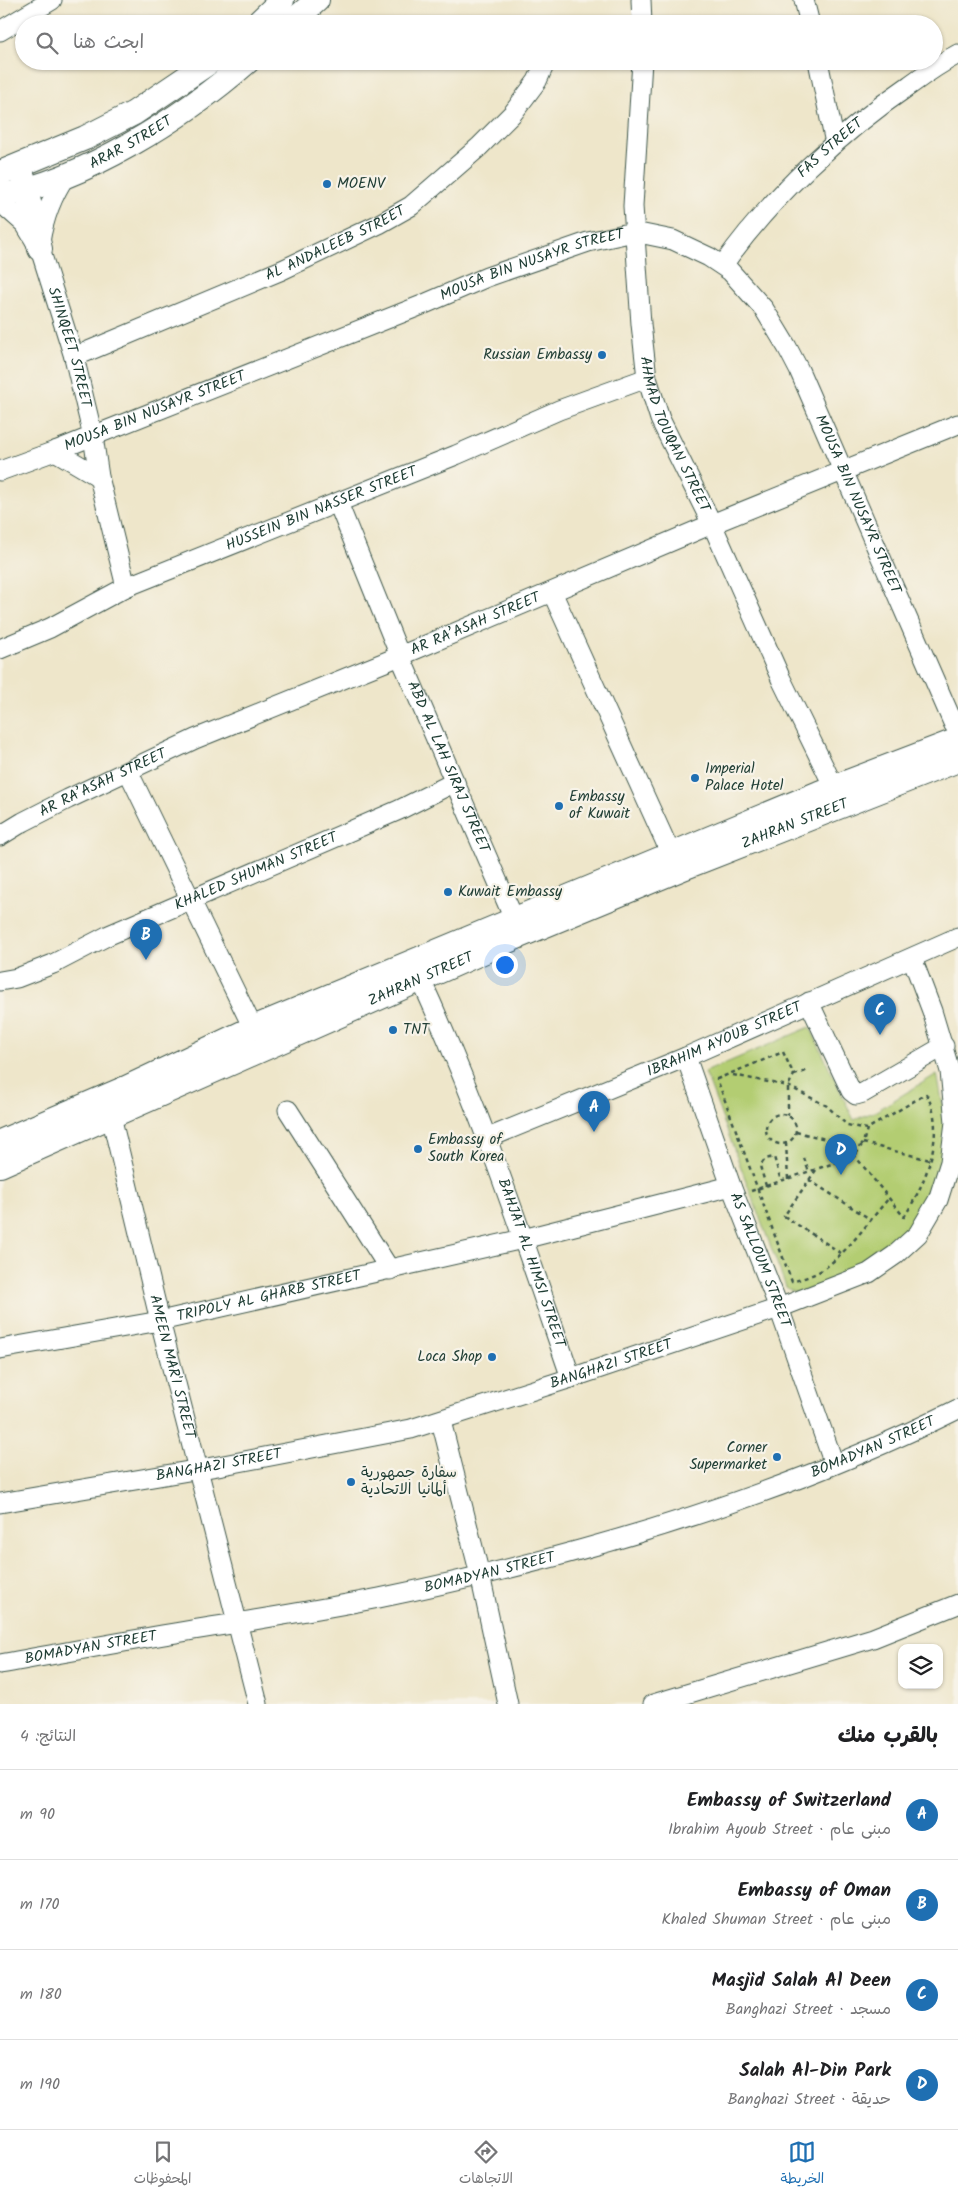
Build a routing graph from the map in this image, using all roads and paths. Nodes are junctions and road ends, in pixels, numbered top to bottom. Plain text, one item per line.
1 (52, 0) edge
2 (641, 0) edge
3 (804, 0) edge
4 (27, 15) edge
5 (642, 15) edge
6 (808, 15) edge
7 (15, 22) edge
8 (0, 31) edge
9 (958, 54) edge
10 (943, 64) edge
11 (198, 70) edge
12 (238, 70) edge
13 (542, 70) edge
14 (641, 70) edge
15 (820, 70) edge
16 (934, 70) edge
17 (835, 143) junction
18 (24, 163) junction
19 (0, 173) edge
20 (66, 175) junction
21 (25, 191) junction
22 (0, 196) edge
23 (0, 202) edge
24 (634, 232) junction
25 (40, 249) junction
26 (723, 265) junction
27 (74, 357) junction
28 (648, 378) junction
29 (958, 424) edge
30 (93, 436) junction
31 (55, 451) junction
32 (0, 471) edge
33 (843, 471) junction
34 (99, 477) junction
35 (338, 503) junction
36 (712, 524) junction
37 (126, 587) junction
38 (552, 592) junction
39 (0, 649) edge
40 (400, 656) junction
41 (957, 729) edge
42 (958, 760) edge
43 (128, 771) junction
44 (958, 776) edge
45 (456, 782) junction
46 (824, 786) junction
47 (805, 819) junction
48 (0, 836) edge
49 (671, 854) junction
50 (191, 899) junction
51 (514, 919) junction
52 (958, 937) edge
53 (912, 958) junction
54 (421, 980) junction
55 (0, 981) edge
56 (809, 1002) junction
57 (253, 1028) junction
58 (944, 1046) junction
59 (686, 1057) junction
60 (806, 1070) dead end
61 (731, 1074) junction
62 (794, 1075) junction
63 (788, 1086) junction
64 (288, 1110) dead end
65 (111, 1116) junction
66 (788, 1116) junction
67 (957, 1121) edge
68 (867, 1129) junction
69 (796, 1132) junction
70 (488, 1138) junction
71 (0, 1142) edge
72 (786, 1143) junction
73 (863, 1143) junction
74 (860, 1148) junction
75 (856, 1156) junction
76 (804, 1158) dead end
77 (930, 1160) junction
78 (0, 1165) edge
79 (817, 1169) junction
80 (809, 1172) junction
81 (788, 1179) junction
82 (810, 1180) junction
83 (781, 1181) junction
84 (766, 1186) junction
85 (757, 1189) junction
86 (733, 1191) junction
87 (890, 1198) junction
88 (870, 1219) junction
89 (523, 1239) junction
90 (841, 1253) junction
91 (390, 1270) junction
92 (779, 1308) junction
93 (160, 1321) junction
94 (0, 1350) edge
95 (571, 1378) junction
96 (958, 1409) edge
97 (441, 1421) junction
98 (834, 1464) junction
99 (198, 1470) junction
100 (0, 1503) edge
101 (480, 1575) junction
102 (958, 1604) edge
103 (237, 1622) junction
104 (0, 1664) edge
105 (258, 1704) edge
106 (508, 1704) edge
107 (654, 1704) edge

1 - 4 street
2 - 5 street
3 - 6 street
7 - 8 street
9 - 10 street, FAS STREET
11 - 18 main road, ARAR STREET
12 - 20 main road, ARAR STREET
13 - 27 street, AL ANDALEEB STREET
14 - 24 street, AHMAD TOUQAN STREET
15 - 17 street
16 - 17 street, FAS STREET
17 - 26 street, FAS STREET
18 - 19 main road, ARAR STREET
18 - 21 main road
20 - 21 main road, ARAR STREET
20 - 25 street, SHINQEET STREET
21 - 22 main road, ARAR STREET
21 - 25 main road
23 - 25 street, SHINQEET STREET
24 - 26 street, MOUSA BIN NUSAYR STREET
24 - 28 street, AHMAD TOUQAN STREET
24 - 30 street, MOUSA BIN NUSAYR STREET
25 - 27 street, SHINQEET STREET
26 - 33 street, MOUSA BIN NUSAYR STREET
27 - 30 street, SHINQEET STREET
28 - 35 street, HUSSEIN BIN NASSER STREET
28 - 36 street, AHMAD TOUQAN STREET
29 - 33 street, AR RA’ASAH STREET
30 - 31 street, MOUSA BIN NUSAYR STREET
30 - 34 street, SHINQEET STREET
31 - 32 street, MOUSA BIN NUSAYR STREET
31 - 34 street
33 - 36 street, AR RA’ASAH STREET
33 - 41 street, MOUSA BIN NUSAYR STREET
34 - 37 street, SHINQEET STREET
35 - 37 street, HUSSEIN BIN NASSER STREET
35 - 40 street, ABD AL LAH SIRAJ STREET
36 - 38 street, AR RA’ASAH STREET
36 - 46 street, AHMAD TOUQAN STREET
37 - 39 street, HUSSEIN BIN NASSER STREET
38 - 40 street, AR RA’ASAH STREET
38 - 49 street
40 - 43 street, AR RA’ASAH STREET
40 - 45 street, ABD AL LAH SIRAJ STREET
41 - 46 main road, ZAHRAN STREET
42 - 47 main road, ZAHRAN STREET
43 - 48 street, AR RA’ASAH STREET
43 - 50 street
44 - 47 main road
45 - 50 street, KHALED SHUMAN STREET
45 - 51 street, ABD AL LAH SIRAJ STREET
46 - 49 main road, ZAHRAN STREET
47 - 54 main road, ZAHRAN STREET
49 - 51 main road, ZAHRAN STREET
50 - 55 street, KHALED SHUMAN STREET
50 - 57 street
51 - 57 main road, ZAHRAN STREET
52 - 53 street, IBRAHIM AYOUB STREET
53 - 56 street, IBRAHIM AYOUB STREET
53 - 58 street, BANGHAZI STREET
54 - 65 main road, ZAHRAN STREET
54 - 70 street, BAHJAT AL HIMSI STREET
56 - 58 street
56 - 59 street, IBRAHIM AYOUB STREET
57 - 71 main road, ZAHRAN STREET
58 - 67 street, BANGHAZI STREET
59 - 70 street, IBRAHIM AYOUB STREET
59 - 86 street, AS SALLOUM STREET
60 - 62 path
61 - 62 path
61 - 63 path
61 - 85 path
62 - 63 path
63 - 66 path
63 - 68 path
64 - 91 street
65 - 78 main road, ZAHRAN STREET
65 - 93 street, AMEEN MAR'I STREET
66 - 69 path
66 - 72 path
67 - 92 street, BANGHAZI STREET
68 - 73 path
68 - 77 path
69 - 72 path
69 - 74 path
70 - 89 street, BAHJAT AL HIMSI STREET
72 - 81 path
73 - 74 path
73 - 77 path
74 - 75 path
75 - 79 path
75 - 87 path
76 - 80 path
77 - 87 path
79 - 80 path
79 - 82 path
80 - 81 path
81 - 83 path
82 - 88 path
82 - 90 path
83 - 84 path
83 - 84 path
84 - 85 path
85 - 86 path
85 - 90 path
86 - 89 street, TRIPOLY AL GHARB STREET
86 - 92 street, AS SALLOUM STREET
87 - 88 path
88 - 90 path
89 - 91 street, TRIPOLY AL GHARB STREET
89 - 95 street, BAHJAT AL HIMSI STREET
91 - 93 street, TRIPOLY AL GHARB STREET
92 - 95 street, BANGHAZI STREET
92 - 98 street, AS SALLOUM STREET
93 - 94 street, TRIPOLY AL GHARB STREET
93 - 99 street, AMEEN MAR'I STREET
95 - 97 street, BANGHAZI STREET
96 - 98 street, BOMADYAN STREET
97 - 99 street, BANGHAZI STREET
97 - 101 street
98 - 101 street, BOMADYAN STREET
99 - 100 street, BANGHAZI STREET
99 - 103 street, AMEEN MAR'I STREET
101 - 103 street, BOMADYAN STREET
101 - 106 street
102 - 107 street
103 - 104 street, BOMADYAN STREET
103 - 105 street, AMEEN MAR'I STREET

